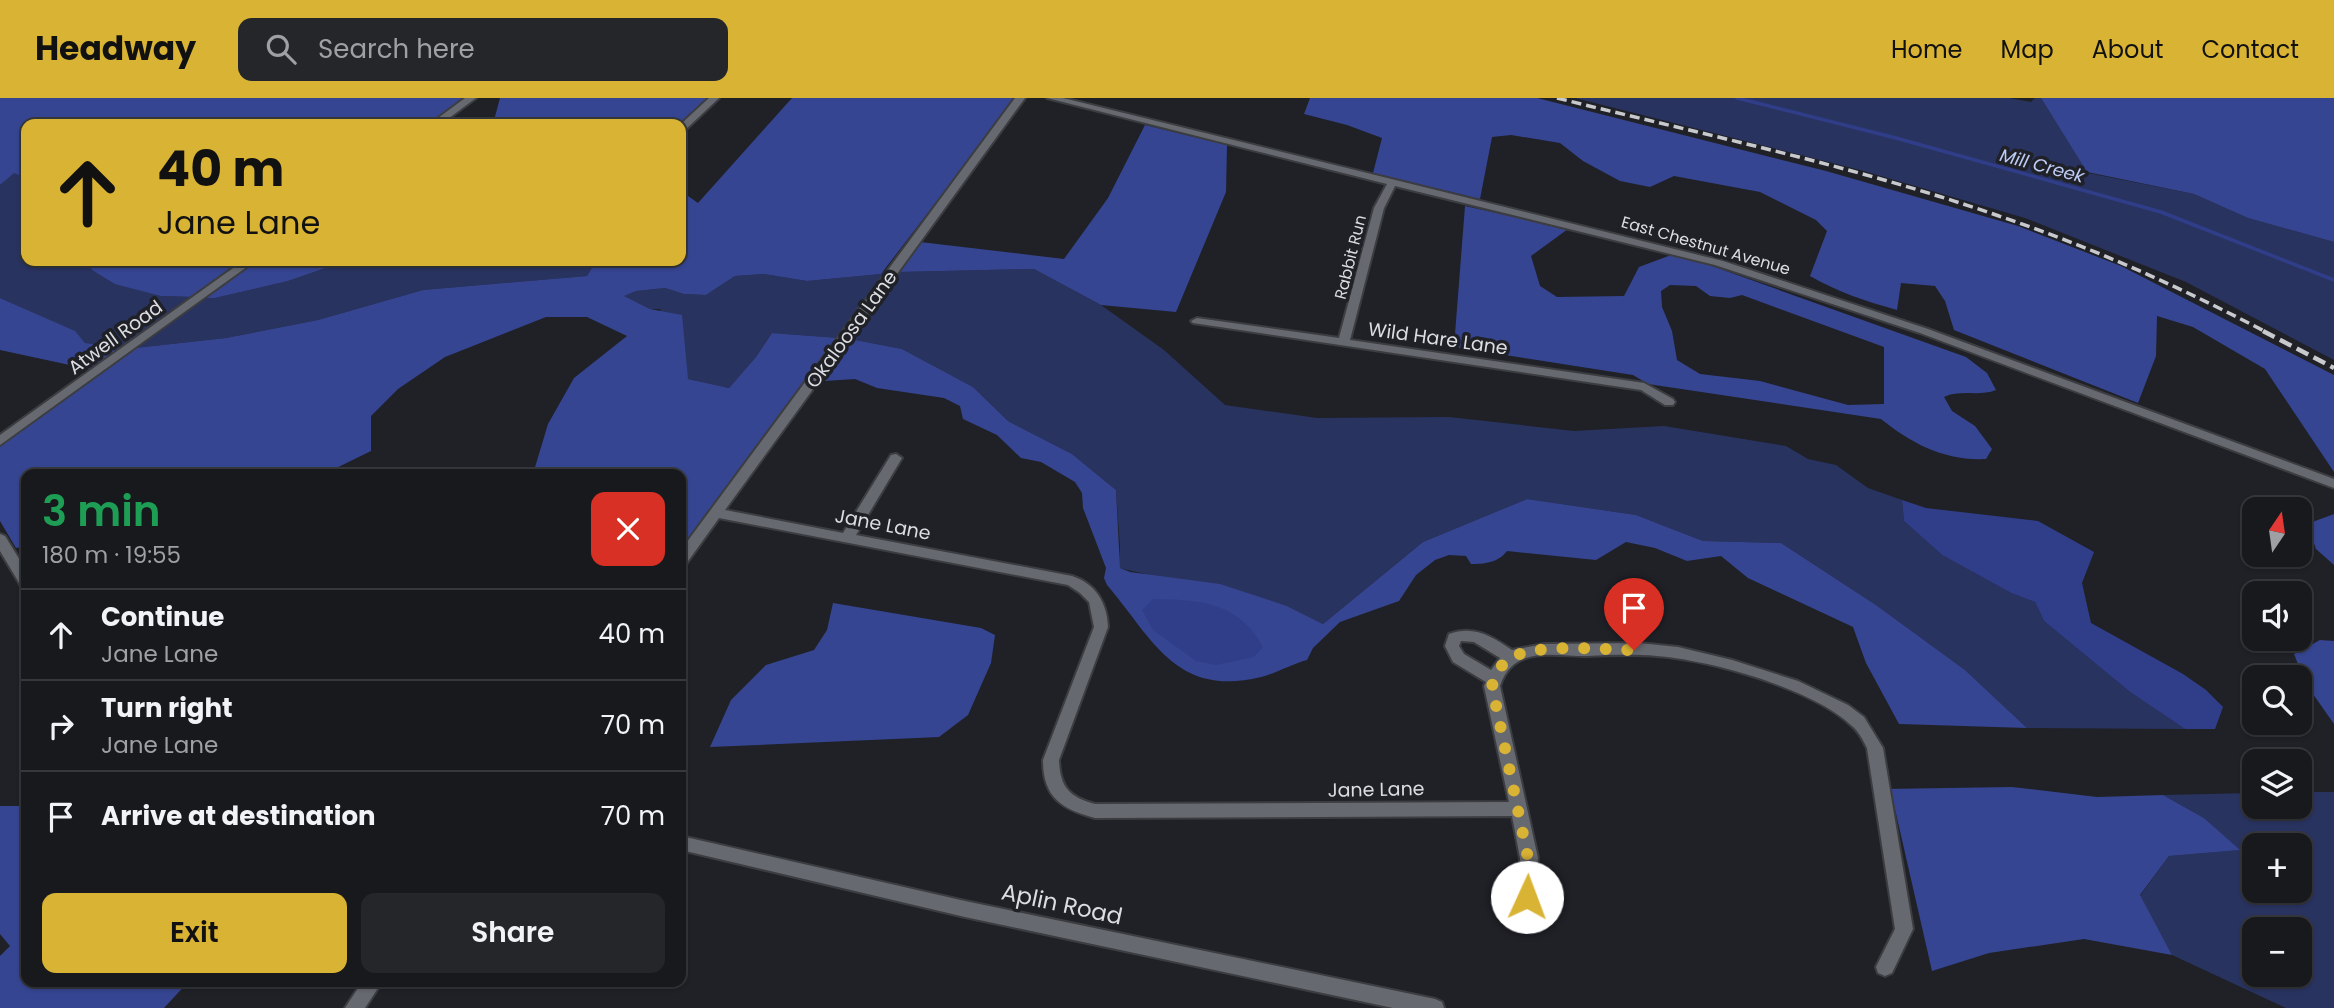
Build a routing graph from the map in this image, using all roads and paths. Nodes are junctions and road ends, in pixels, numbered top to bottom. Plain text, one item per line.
1 (471, 98) edge
2 (714, 98) edge
3 (1020, 98) edge
4 (1052, 98) edge
5 (442, 119) edge
6 (686, 124) edge
7 (1393, 181) junction
8 (243, 266) edge
9 (1197, 321) dead end
10 (1344, 342) junction
11 (1669, 402) dead end
12 (0, 441) edge
13 (896, 458) dead end
14 (2334, 484) edge
15 (716, 513) junction
16 (847, 538) junction
17 (0, 539) edge
18 (686, 553) edge
19 (21, 574) edge
20 (1511, 657) junction
21 (1494, 679) junction
22 (1519, 809) junction
23 (686, 844) edge
24 (1527, 897) dead end
25 (1885, 967) dead end
26 (369, 987) edge
27 (354, 1008) edge
28 (1435, 1008) edge

1 - 5 street
2 - 6 street
3 - 15 street, Okaloosa Lane
4 - 7 street, East Chestnut Avenue
7 - 10 street, Rabbit Run
7 - 14 street, East Chestnut Avenue
8 - 12 street, Atwell Road
9 - 10 street, Wild Hare Lane
10 - 11 street, Wild Hare Lane
13 - 16 street
15 - 16 street, Jane Lane
15 - 18 street, Okaloosa Lane
16 - 22 street, Jane Lane
17 - 19 street
20 - 21 street
20 - 21 street
20 - 25 street
21 - 22 street
22 - 24 street
23 - 28 street, Aplin Road
26 - 27 street

